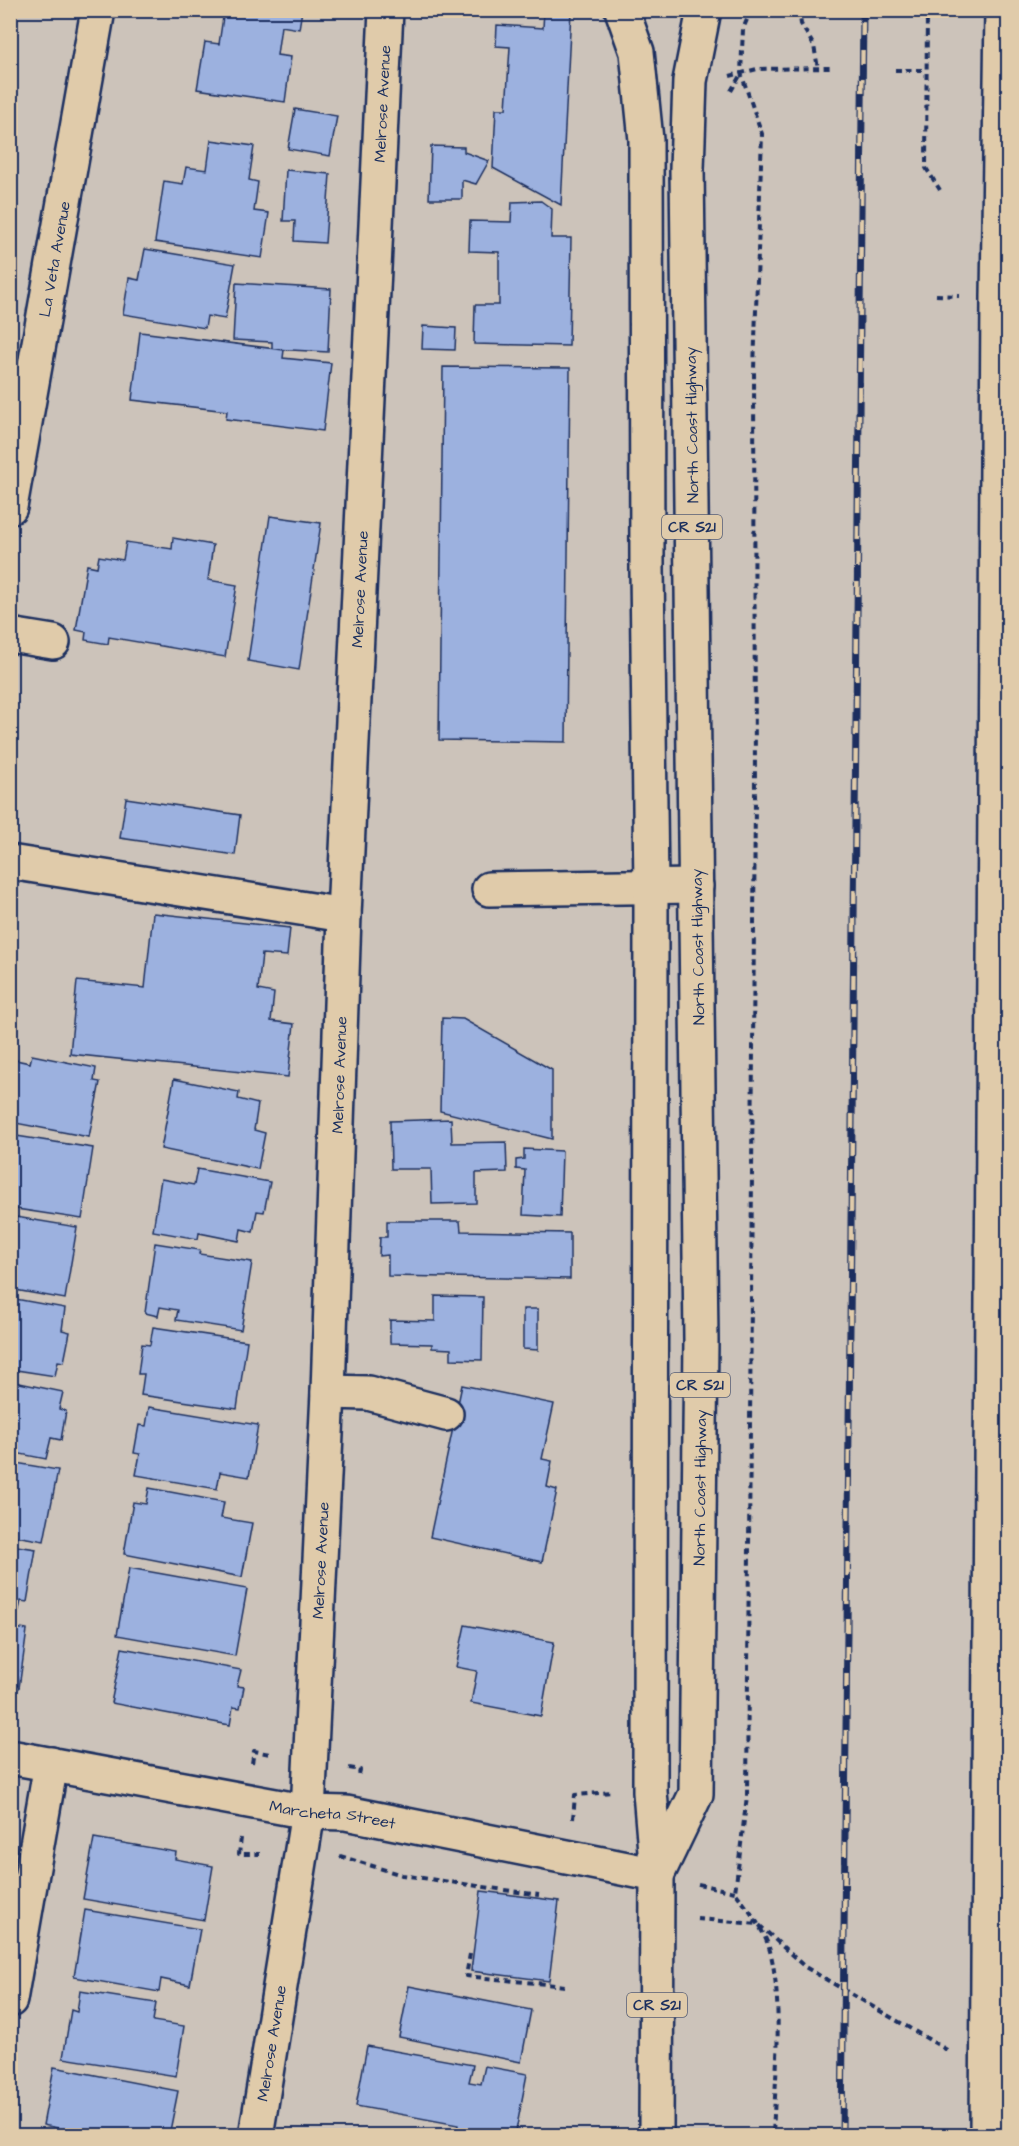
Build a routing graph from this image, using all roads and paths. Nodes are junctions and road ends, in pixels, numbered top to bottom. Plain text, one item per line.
1 (98, 10) edge
2 (386, 10) edge
3 (622, 10) edge
4 (704, 10) edge
5 (751, 10) edge
6 (799, 10) edge
7 (927, 10) edge
8 (1002, 10) edge
9 (818, 68) junction
10 (832, 68) dead end
11 (758, 69) dead end
12 (896, 70) dead end
13 (926, 70) junction
14 (940, 190) dead end
15 (936, 295) dead end
16 (963, 296) dead end
17 (1003, 312) edge
18 (10, 507) edge
19 (10, 634) edge
20 (52, 642) dead end
21 (10, 862) edge
22 (696, 886) junction
23 (651, 887) junction
24 (489, 889) dead end
25 (344, 915) junction
26 (328, 1392) junction
27 (446, 1414) dead end
28 (10, 1757) edge
29 (51, 1764) junction
30 (622, 1791) dead end
31 (308, 1812) junction
32 (573, 1824) dead end
33 (657, 1875) junction
34 (999, 1897) edge
35 (758, 1924) junction
36 (470, 1954) dead end
37 (565, 1986) dead end
38 (10, 2000) edge
39 (950, 2052) dead end
40 (256, 2136) edge
41 (656, 2136) edge
42 (773, 2136) edge
43 (987, 2136) edge

1 - 18 main road, La Veta Avenue
2 - 25 main road, Melrose Avenue
3 - 23 main road, North Coast Highway / CR S21
4 - 22 main road, North Coast Highway / CR S21
5 - 35 path
6 - 9 path
7 - 13 path
8 - 17 main road
9 - 10 path
9 - 11 path
12 - 13 path
13 - 14 path
15 - 16 path
17 - 34 main road
19 - 20 main road
21 - 25 main road
22 - 23 main road
22 - 33 main road, North Coast Highway / CR S21
23 - 24 main road
23 - 33 main road, North Coast Highway / CR S21
25 - 26 main road, Melrose Avenue
26 - 27 main road
26 - 31 main road, Melrose Avenue
28 - 29 main road, Marcheta Street
29 - 31 main road, Marcheta Street
29 - 38 main road
30 - 32 path
31 - 33 main road, Marcheta Street
31 - 40 main road, Melrose Avenue
33 - 41 main road, North Coast Highway / CR S21
34 - 43 main road
35 - 39 path
35 - 42 path
36 - 37 path

